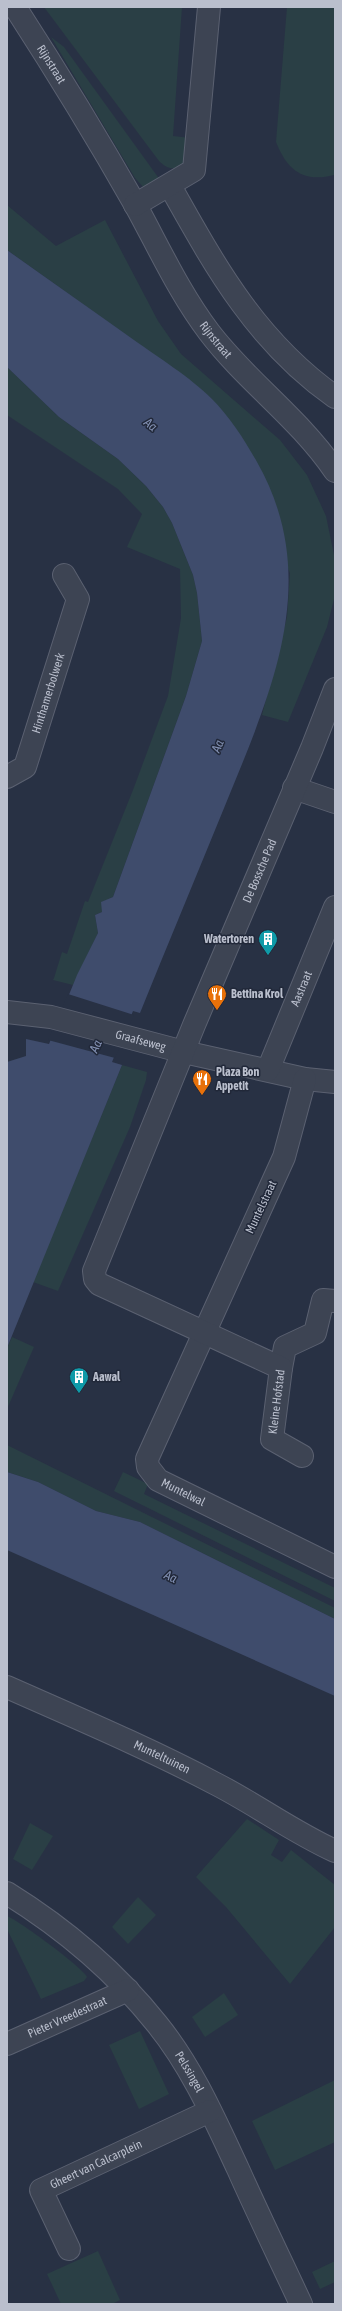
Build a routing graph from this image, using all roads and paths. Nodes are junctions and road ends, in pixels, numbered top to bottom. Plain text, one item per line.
1 (15, 7) edge
2 (209, 7) edge
3 (170, 186) junction
4 (135, 205) junction
5 (335, 396) edge
6 (331, 457) edge
7 (64, 575) dead end
8 (335, 689) edge
9 (7, 777) edge
10 (294, 788) junction
11 (335, 802) edge
12 (335, 908) edge
13 (7, 997) edge
14 (7, 1012) edge
15 (50, 1017) junction
16 (184, 1052) junction
17 (268, 1070) junction
18 (304, 1078) junction
19 (335, 1082) edge
20 (335, 1302) edge
21 (204, 1332) junction
22 (281, 1368) junction
23 (302, 1456) dead end
24 (335, 1566) edge
25 (7, 1687) edge
26 (309, 1840) junction
27 (335, 1851) edge
28 (335, 1862) edge
29 (7, 1893) edge
30 (128, 1990) junction
31 (7, 2044) edge
32 (210, 2111) junction
33 (69, 2249) dead end
34 (300, 2304) edge

1 - 4 street, Rijnstraat
2 - 3 street
3 - 4 street
3 - 5 street
4 - 6 street, Rijnstraat
7 - 9 street, Hinthamerbolwerk
8 - 10 street, De Bossche Pad
10 - 11 street
10 - 16 street, De Bossche Pad
12 - 17 street, Aastraat
13 - 15 street, Graafseweg
14 - 15 street, Graafseweg
15 - 16 street, Graafseweg
16 - 17 street, Graafseweg
16 - 21 street
17 - 18 street, Graafseweg
18 - 19 street, Graafseweg
18 - 21 street, Muntelstraat
20 - 22 street
21 - 22 street, Kleine Hofstad
21 - 24 street, Muntelwal
22 - 23 street, Kleine Hofstad
25 - 26 street, Munteltuinen
26 - 27 street, Munteltuinen
26 - 28 street, Munteltuinen
29 - 30 street, Pelssingel
30 - 31 street, Pieter Vreedestraat
30 - 32 street, Pelssingel
32 - 33 street, Gheert van Calcarplein
32 - 34 street, Pelssingel

